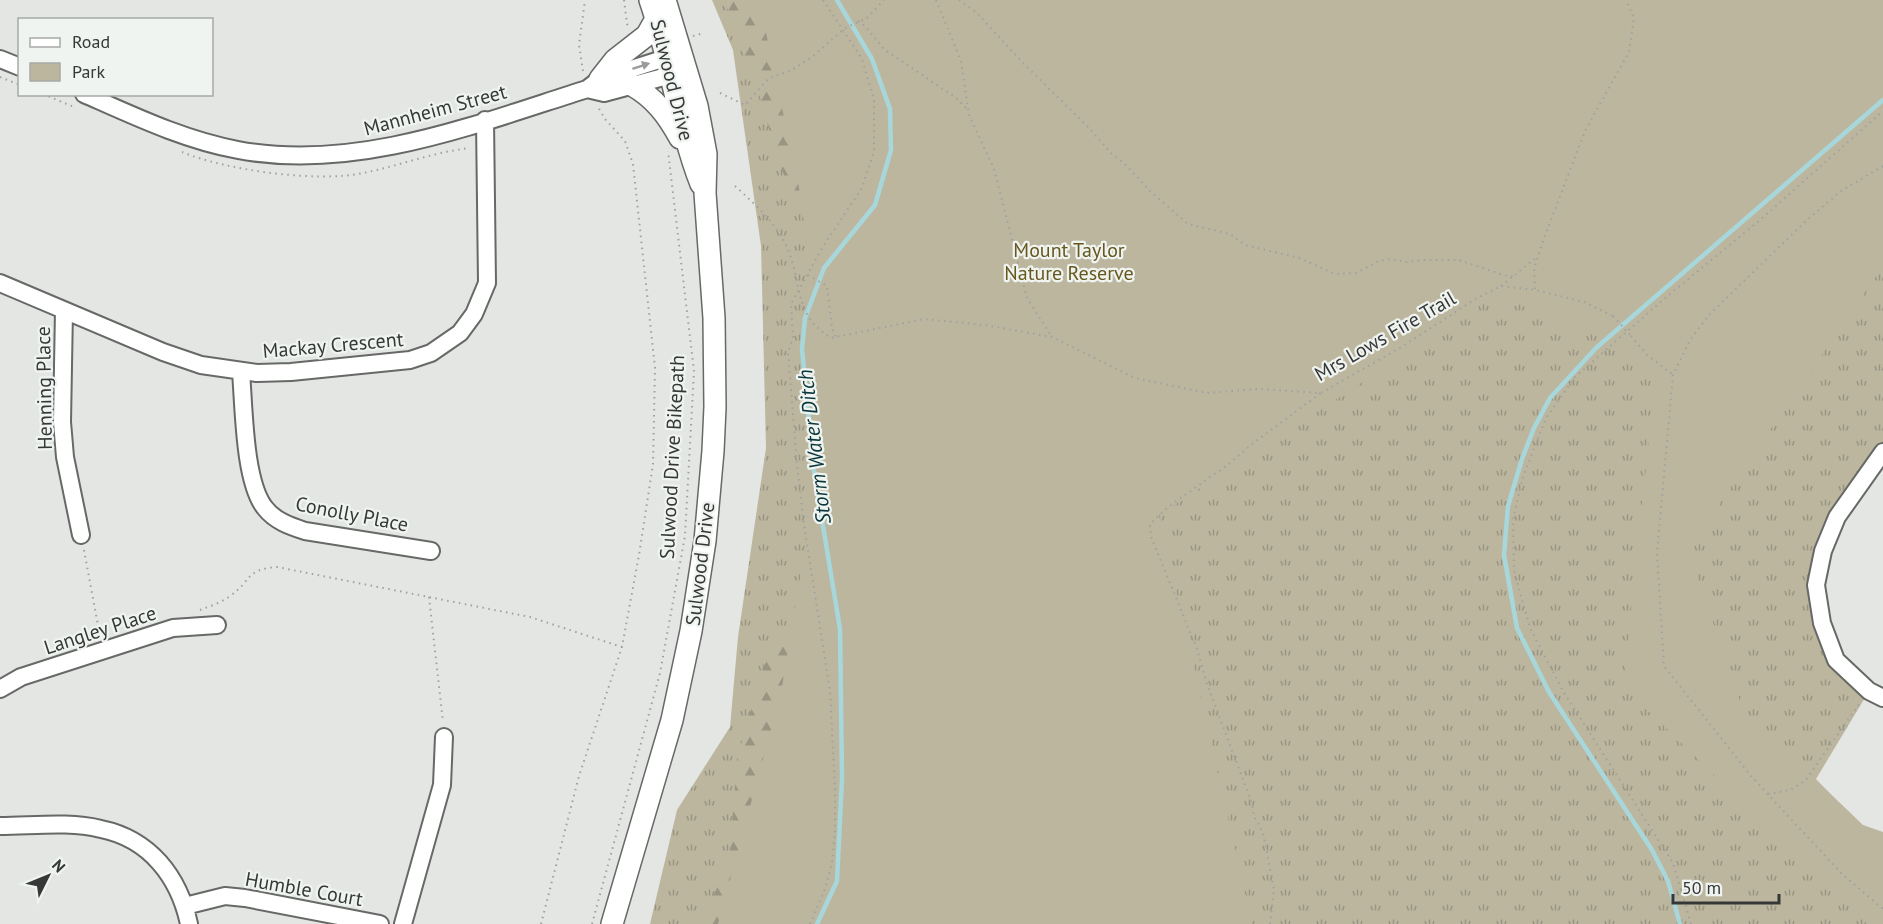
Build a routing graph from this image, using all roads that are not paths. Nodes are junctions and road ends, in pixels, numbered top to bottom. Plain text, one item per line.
1 (657, 6) edge
2 (679, 58) junction
3 (0, 59) edge
4 (18, 66) edge
5 (593, 84) junction
6 (632, 85) junction
7 (89, 96) edge
8 (485, 120) junction
9 (692, 160) junction
10 (705, 193) junction
11 (0, 283) edge
12 (64, 310) junction
13 (241, 372) junction
14 (1883, 452) edge
15 (81, 535) road end
16 (431, 551) dead end
17 (217, 625) dead end
18 (0, 689) edge
19 (1876, 694) edge
20 (444, 737) road end
21 (0, 826) edge
22 (185, 906) junction
23 (189, 924) edge
24 (380, 924) edge
25 (402, 924) edge
26 (612, 924) edge

1 - 2 main road, Sulwood Drive
1 - 5 main road
5 -> 2 street, Mannheim Street
2 - 6 street, Mannheim Street
2 - 9 main road, Sulwood Drive
2 - 10 main road, Sulwood Drive
3 - 4 street
5 - 6 street, Mannheim Street
5 - 8 street, Mannheim Street
6 - 9 main road
7 - 8 street, Mannheim Street
8 - 13 street, Mackay Crescent
9 - 10 main road, Sulwood Drive
10 - 26 main road, Sulwood Drive
11 - 12 street, Mackay Crescent
12 - 13 street, Mackay Crescent
12 - 15 street, Henning Place
13 - 16 street, Conolly Place
14 - 19 street
17 - 18 street, Langley Place
20 - 25 street
21 - 22 street
22 - 23 street
22 - 24 street, Humble Court

